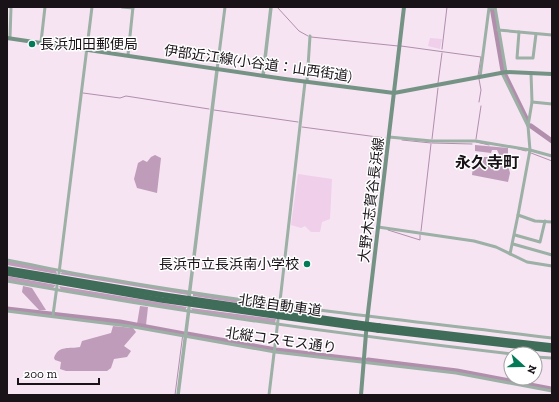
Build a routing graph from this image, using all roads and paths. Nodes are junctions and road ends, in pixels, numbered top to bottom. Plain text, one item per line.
1 (11, 7) edge
2 (45, 7) edge
3 (92, 7) edge
4 (122, 7) edge
5 (225, 7) edge
6 (271, 7) edge
7 (404, 7) edge
8 (495, 7) edge
9 (133, 8) edge
10 (498, 30) junction
11 (519, 32) junction
12 (536, 34) junction
13 (552, 36) edge
14 (310, 37) dead end
15 (8, 38) edge
16 (39, 41) junction
17 (86, 49) junction
18 (128, 55) junction
19 (217, 70) junction
20 (504, 72) junction
21 (531, 73) junction
22 (552, 74) edge
23 (263, 76) junction
24 (479, 77) junction
25 (306, 82) junction
26 (394, 93) junction
27 (532, 102) junction
28 (552, 104) edge
29 (528, 126) junction
30 (389, 137) junction
31 (530, 150) junction
32 (552, 156) edge
33 (518, 215) junction
34 (545, 221) junction
35 (552, 222) edge
36 (378, 227) junction
37 (515, 235) junction
38 (513, 244) junction
39 (510, 254) junction
40 (552, 255) edge
41 (7, 260) edge
42 (552, 266) edge
43 (7, 269) edge
44 (59, 271) junction
45 (7, 273) edge
46 (7, 281) edge
47 (57, 288) junction
48 (189, 292) junction
49 (189, 297) dead end
50 (280, 305) junction
51 (188, 309) junction
52 (280, 310) dead end
53 (7, 311) edge
54 (53, 314) dead end
55 (368, 317) junction
56 (278, 320) dead end
57 (277, 324) junction
58 (355, 325) junction
59 (379, 328) junction
60 (183, 336) junction
61 (366, 336) junction
62 (552, 338) edge
63 (552, 346) edge
64 (275, 350) junction
65 (552, 350) edge
66 (503, 353) edge
67 (364, 362) junction
68 (552, 391) edge
69 (178, 395) edge
70 (269, 395) edge
71 (361, 395) edge

1 - 15 street
2 - 16 street
3 - 17 street
4 - 9 street
5 - 19 street
6 - 23 street
7 - 26 main road, 大野木志賀谷長浜線
8 - 10 street
8 - 24 street
9 - 18 street
10 - 11 street
10 - 20 street
11 - 12 street
11 - 12 street
12 - 13 street
14 - 25 street
15 - 16 main road, 伊部近江線(小谷道：山西街道)
16 - 17 main road, 伊部近江線(小谷道：山西街道)
17 - 18 main road, 伊部近江線(小谷道：山西街道)
17 - 44 street
18 - 19 main road, 伊部近江線(小谷道：山西街道)
19 - 23 main road, 伊部近江線(小谷道：山西街道)
19 - 48 street
20 - 21 main road, 伊部近江線(小谷道：山西街道)
20 - 24 main road, 伊部近江線(小谷道：山西街道)
20 - 29 street
21 - 22 main road, 伊部近江線(小谷道：山西街道)
21 - 27 street
23 - 25 main road, 伊部近江線(小谷道：山西街道)
24 - 26 main road, 伊部近江線(小谷道：山西街道)
25 - 26 main road, 伊部近江線(小谷道：山西街道)
25 - 50 street
26 - 30 main road, 大野木志賀谷長浜線
27 - 28 street
27 - 29 street
29 - 31 street
30 - 31 street
30 - 36 main road, 大野木志賀谷長浜線
31 - 32 street
31 - 33 street
33 - 34 street
33 - 37 street
34 - 35 street
34 - 37 street
36 - 39 street
36 - 55 main road, 大野木志賀谷長浜線
37 - 38 street
38 - 39 street
38 - 40 street
39 - 42 street
41 - 44 street
43 - 58 highway, 北陸自動車道
44 - 48 street
45 - 58 highway, 北陸自動車道
46 - 47 street
47 - 51 street
47 - 54 street
48 - 49 street
48 - 50 street
50 - 52 street
50 - 55 street
51 - 57 street
51 - 60 street
53 - 60 street, 北縦コスモス通り
55 - 61 main road, 大野木志賀谷長浜線
55 - 62 street
56 - 57 street
57 - 61 street
57 - 64 street
58 - 59 highway, 北陸自動車道, bridge
59 - 63 highway, 北陸自動車道
59 - 65 highway, 北陸自動車道
60 - 64 street, 北縦コスモス通り
60 - 69 street
61 - 66 street
61 - 67 main road, 大野木志賀谷長浜線
64 - 67 street, 北縦コスモス通り
64 - 70 street
67 - 68 street, 北縦コスモス通り
67 - 71 main road, 大野木志賀谷長浜線

